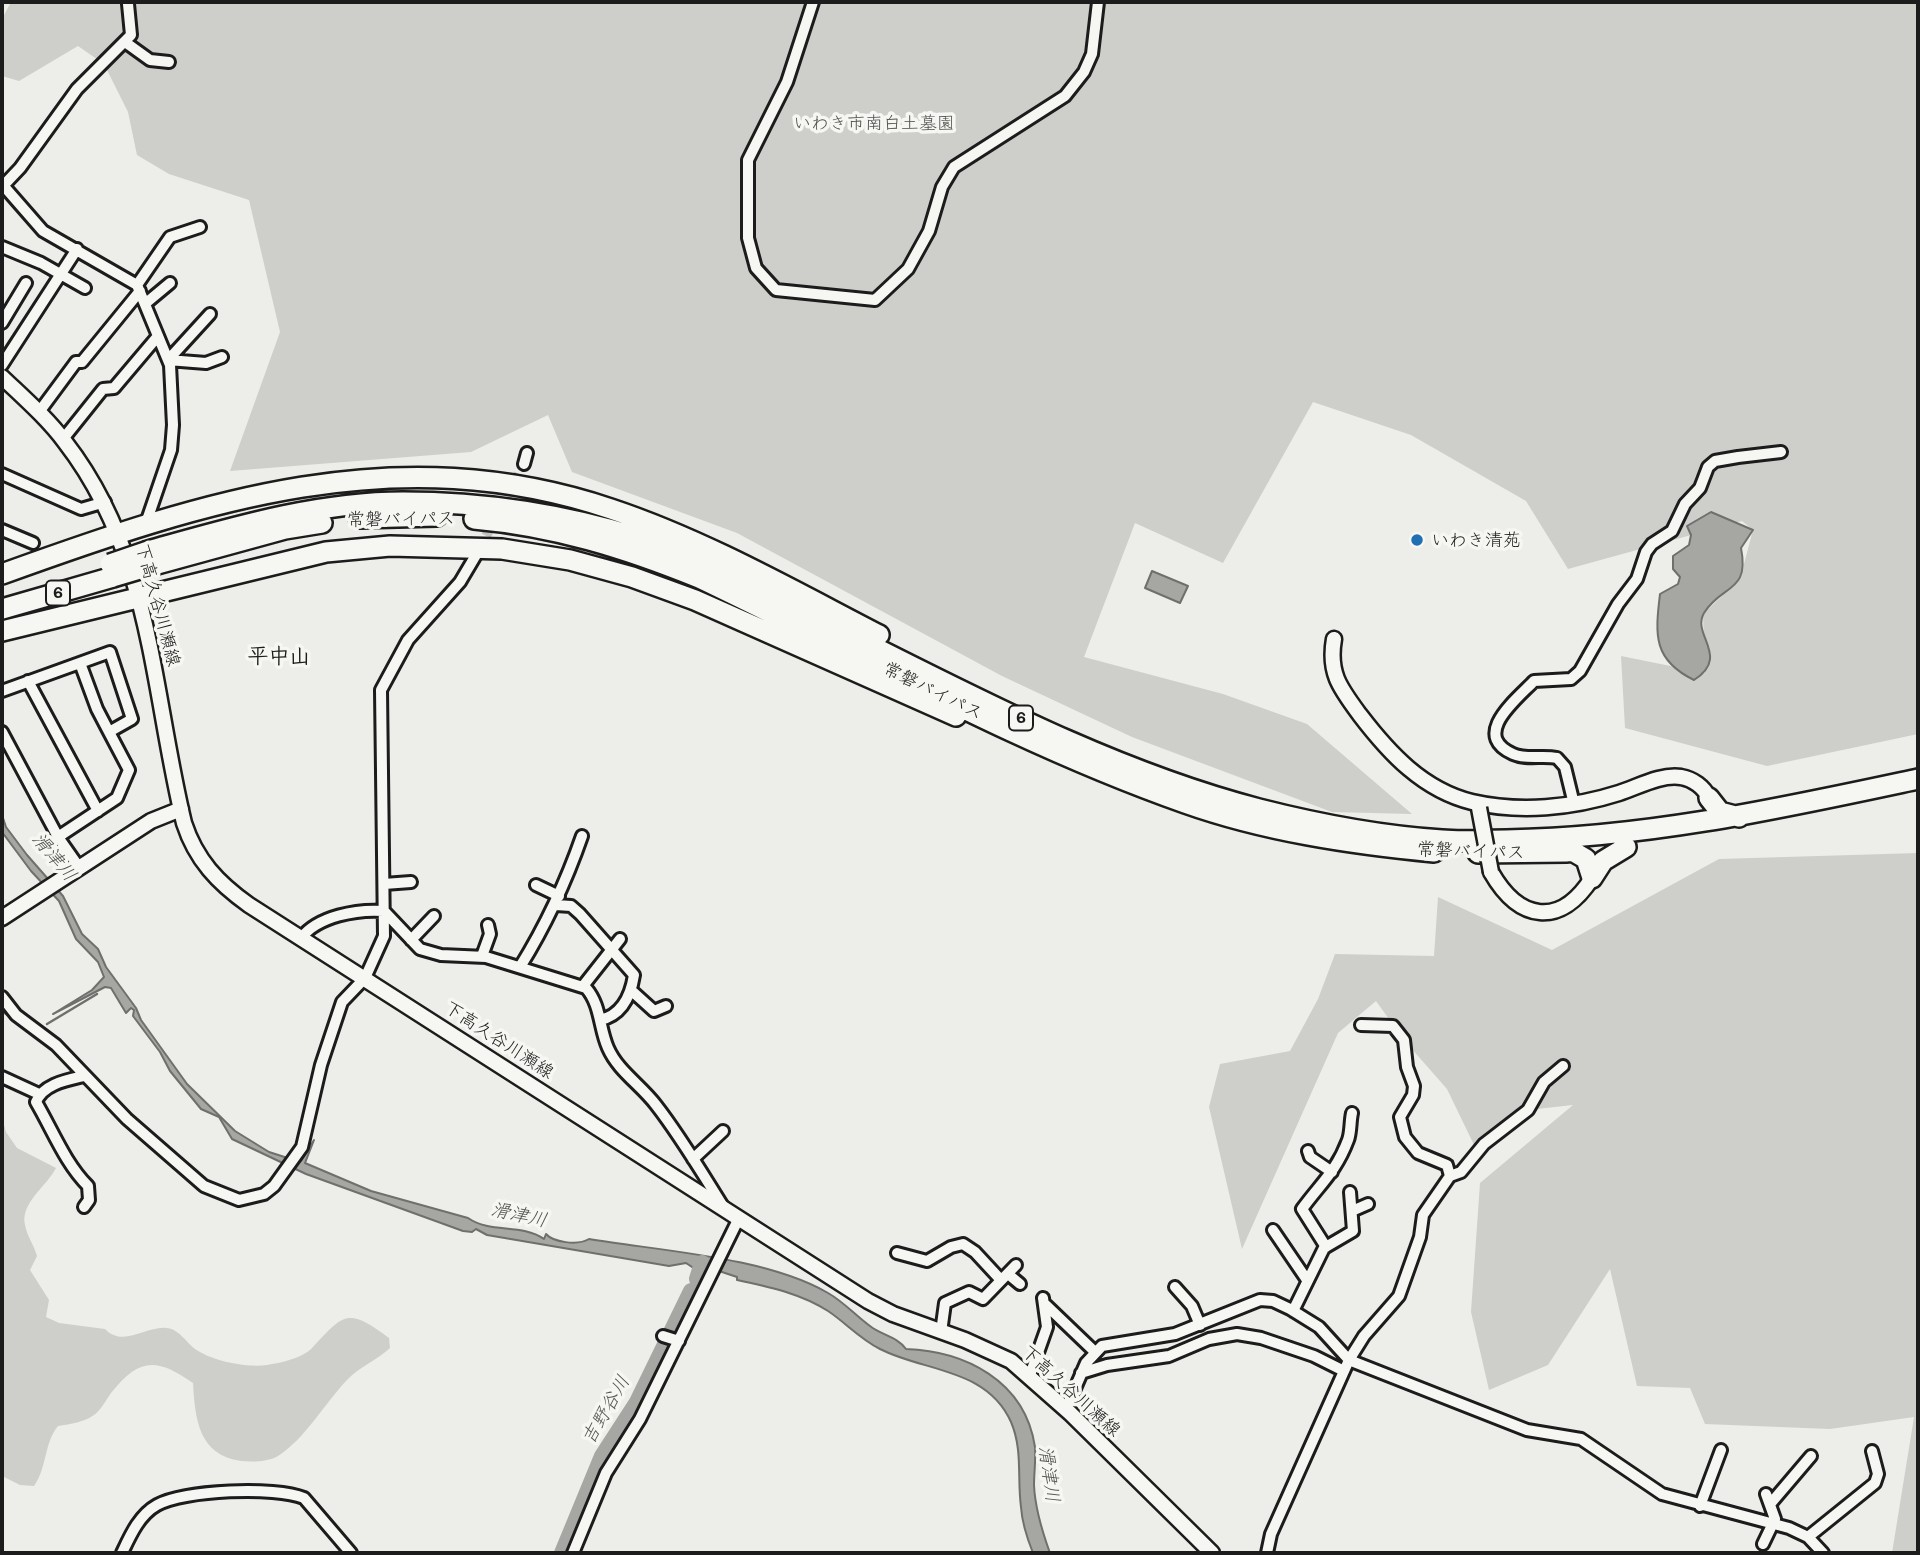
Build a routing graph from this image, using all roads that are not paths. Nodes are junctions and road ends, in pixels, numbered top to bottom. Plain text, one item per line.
1 (813, 2) edge
2 (1098, 2) edge
3 (128, 4) dead end
4 (125, 42) junction
5 (169, 62) dead end
6 (2, 185) edge
7 (200, 227) dead end
8 (2, 247) edge
9 (76, 249) junction
10 (61, 273) junction
11 (26, 283) dead end
12 (170, 284) dead end
13 (85, 288) dead end
14 (139, 288) junction
15 (146, 303) junction
16 (210, 314) dead end
17 (2, 323) edge
18 (158, 337) junction
19 (222, 357) dead end
20 (169, 360) junction
21 (2, 365) edge
22 (2, 377) edge
23 (39, 412) junction
24 (63, 439) junction
25 (1781, 452) dead end
26 (2, 474) edge
27 (105, 502) junction
28 (146, 523) junction
29 (2, 530) edge
30 (118, 532) junction
31 (33, 543) dead end
32 (476, 555) tunnel mouth
33 (149, 558) junction
34 (112, 570) junction
35 (2, 574) edge
36 (2, 596) edge
37 (141, 598) junction
38 (2, 609) edge
39 (2, 631) edge
40 (1334, 639) dead end
41 (80, 663) junction
42 (28, 681) junction
43 (2, 691) edge
44 (995, 707) junction
45 (2, 732) edge
46 (109, 732) junction
47 (1070, 757) junction
48 (1918, 779) edge
49 (1918, 791) edge
50 (1709, 798) junction
51 (1574, 804) junction
52 (1475, 805) junction
53 (181, 809) junction
54 (98, 811) junction
55 (1741, 817) junction
56 (1687, 825) junction
57 (582, 836) dead end
58 (58, 837) junction
59 (1626, 846) junction
60 (1574, 852) junction
61 (79, 867) junction
62 (1592, 878) junction
63 (411, 882) dead end
64 (384, 884) junction
65 (536, 885) dead end
66 (557, 900) junction
67 (384, 911) junction
68 (434, 916) dead end
69 (2, 918) edge
70 (488, 925) dead end
71 (301, 938) junction
72 (411, 940) junction
73 (617, 944) junction
74 (482, 956) junction
75 (520, 967) junction
76 (365, 978) junction
77 (583, 986) junction
78 (633, 992) junction
79 (2, 997) edge
80 (666, 1006) dead end
81 (600, 1020) junction
82 (1361, 1025) dead end
83 (1563, 1066) dead end
84 (84, 1076) junction
85 (2, 1077) edge
86 (39, 1094) junction
87 (1352, 1113) dead end
88 (723, 1130) dead end
89 (1308, 1151) dead end
90 (693, 1159) junction
91 (1332, 1172) junction
92 (1450, 1177) junction
93 (1350, 1192) dead end
94 (1368, 1205) dead end
95 (84, 1207) dead end
96 (725, 1209) junction
97 (1352, 1211) junction
98 (739, 1218) junction
99 (1273, 1230) dead end
100 (1297, 1239) dead end
101 (1287, 1247) junction
102 (1326, 1247) junction
103 (897, 1253) dead end
104 (1008, 1273) junction
105 (1307, 1280) junction
106 (1020, 1283) dead end
107 (1175, 1287) dead end
108 (1293, 1311) junction
109 (1065, 1324) junction
110 (1085, 1325) dead end
111 (1200, 1325) junction
112 (941, 1332) junction
113 (1094, 1351) junction
114 (1349, 1360) junction
115 (1344, 1371) junction
116 (1082, 1373) junction
117 (1030, 1376) junction
118 (1066, 1409) junction
119 (1721, 1450) dead end
120 (1872, 1451) dead end
121 (1811, 1456) dead end
122 (1700, 1506) junction
123 (1772, 1524) junction
124 (1808, 1538) junction
125 (1763, 1544) dead end
126 (122, 1553) edge
127 (351, 1553) edge
128 (573, 1553) edge
129 (1212, 1553) edge
130 (1267, 1553) edge
131 (1823, 1553) edge

1 - 2 street
3 - 4 street
4 - 5 street
4 - 6 street
6 - 9 street
7 - 14 street
8 - 10 street
9 - 10 street
9 - 14 street
10 - 13 street
10 - 21 street
11 - 17 street
12 - 15 street
14 - 15 street
14 - 23 street
15 - 18 street
16 - 20 street
18 - 20 street
18 - 24 street
19 - 20 street
20 - 28 street
22 - 23 main road, 下高久谷川瀬線
23 - 24 main road, 下高久谷川瀬線
24 - 27 main road, 下高久谷川瀬線
25 - 51 street
26 - 27 street
27 - 30 main road, 下高久谷川瀬線
28 - 30 highway
28 - 44 highway
29 - 31 street
30 - 35 highway
30 - 37 main road, 下高久谷川瀬線
32 - 64 street
33 - 34 highway, 常磐バイパス / 6, bridge
33 - 44 highway, 常磐バイパス / 6
33 - 47 highway, 常磐バイパス / 6
34 - 36 highway, 常磐バイパス / 6
34 - 38 highway, 常磐バイパス / 6
37 - 39 highway
37 - 47 highway
37 - 53 main road, 下高久谷川瀬線
40 - 52 main road
41 - 42 street
41 - 46 street
41 - 46 street
42 - 43 street
42 - 54 street
44 - 56 highway, 常磐バイパス / 6
45 - 58 street
46 - 54 street
47 - 60 highway, 常磐バイパス / 6
48 - 55 highway, 常磐バイパス / 6
49 - 59 highway, 常磐バイパス / 6
50 - 51 main road
50 - 55 highway
50 - 56 highway
51 - 52 main road
52 - 62 main road, bridge
53 - 61 main road
53 - 71 main road, 下高久谷川瀬線
54 - 58 street
55 - 56 highway, 常磐バイパス / 6
57 - 66 street
58 - 61 street
59 - 60 highway, 常磐バイパス / 6
59 - 62 highway
60 - 62 highway
61 - 69 main road
63 - 64 street
64 - 67 street
65 - 66 street
66 - 73 street
66 - 75 street
67 - 71 street
67 - 72 street
67 - 76 street
68 - 72 street
70 - 74 street
71 - 76 main road, 下高久谷川瀬線
72 - 74 street
73 - 77 street
73 - 78 street
74 - 75 street
75 - 77 street
76 - 84 street
76 - 96 main road, 下高久谷川瀬線
77 - 81 street
78 - 80 street
78 - 81 street
79 - 84 street
81 - 90 street
82 - 92 street
83 - 92 street
84 - 86 street
85 - 86 street
86 - 95 street
87 - 91 street
88 - 90 street
89 - 91 street
90 - 96 street
91 - 102 street
92 - 114 street
93 - 97 street
94 - 97 street
96 - 98 main road, 下高久谷川瀬線
97 - 102 street
98 - 112 main road, 下高久谷川瀬線
98 - 128 street
99 - 101 street
100 - 101 street
101 - 105 street
102 - 105 street
103 - 104 street
104 - 106 street
104 - 112 street
105 - 108 street
107 - 111 street
108 - 111 street
108 - 114 street
109 - 110 street
109 - 113 street
109 - 117 street
111 - 113 street
112 - 117 main road, 下高久谷川瀬線
113 - 116 street
114 - 115 street
114 - 122 street
115 - 116 street
115 - 130 street
116 - 118 street
117 - 118 main road, 下高久谷川瀬線
118 - 129 main road, 下高久谷川瀬線
119 - 122 street
120 - 124 street
121 - 123 street
122 - 123 street
123 - 124 street
123 - 125 street
124 - 131 street
126 - 127 street

